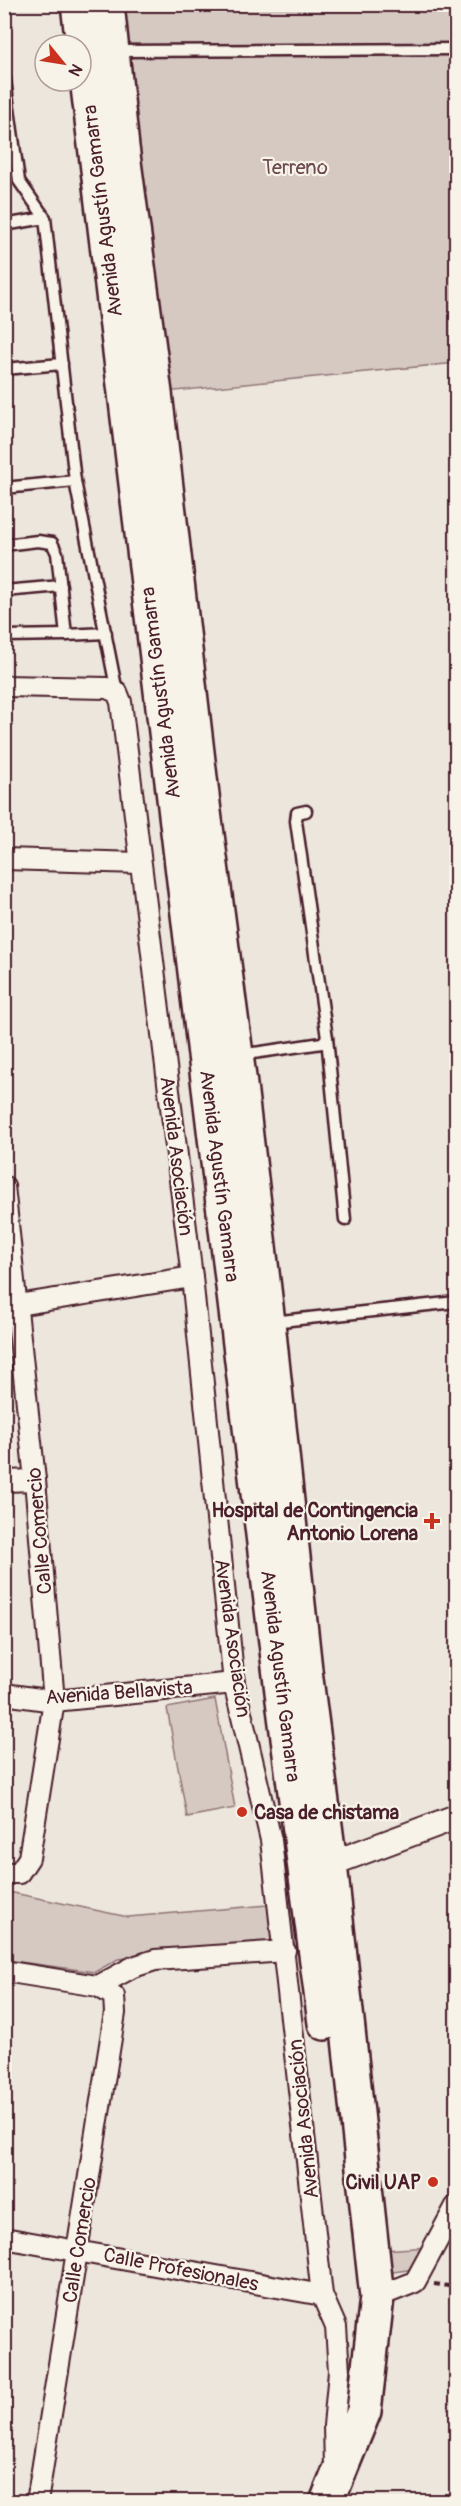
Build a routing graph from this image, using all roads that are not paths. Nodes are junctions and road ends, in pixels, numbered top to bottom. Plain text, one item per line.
1 (78, 4) edge
2 (107, 4) edge
3 (456, 49) edge
4 (113, 51) junction
5 (4, 73) edge
6 (109, 150) junction
7 (45, 218) junction
8 (4, 225) edge
9 (62, 364) junction
10 (4, 369) edge
11 (75, 481) junction
12 (4, 488) edge
13 (4, 545) edge
14 (61, 586) junction
15 (4, 591) edge
16 (105, 633) junction
17 (66, 635) junction
18 (4, 636) edge
19 (4, 686) edge
20 (117, 692) junction
21 (306, 811) dead end
22 (4, 859) edge
23 (140, 863) junction
24 (216, 1022) junction
25 (327, 1038) junction
26 (237, 1056) junction
27 (4, 1186) edge
28 (345, 1220) dead end
29 (192, 1276) junction
30 (456, 1302) edge
31 (11, 1307) edge
32 (253, 1325) junction
33 (34, 1480) junction
34 (4, 1481) edge
35 (234, 1683) junction
36 (4, 1694) edge
37 (54, 1701) junction
38 (456, 1817) edge
39 (318, 1866) junction
40 (12, 1873) edge
41 (285, 1951) junction
42 (4, 1971) edge
43 (98, 1986) junction
44 (456, 2206) edge
45 (4, 2238) edge
46 (78, 2250) junction
47 (322, 2295) junction
48 (377, 2297) junction
49 (371, 2345) junction
50 (331, 2492) edge
51 (37, 2502) edge

1 - 6 highway, Avenida Agustín Gamarra
2 - 4 highway, Avenida Agustín Gamarra
3 - 4 lane
4 - 6 highway, Avenida Agustín Gamarra
5 - 7 lane
6 - 24 highway, Avenida Agustín Gamarra
7 - 8 lane
7 - 9 lane
9 - 10 lane
9 - 11 lane
11 - 12 lane
11 - 16 lane
13 - 14 lane
14 - 15 lane
14 - 17 lane
16 - 17 lane
16 - 20 lane
17 - 18 lane
19 - 20 street
20 - 23 street, Avenida Asociación
21 - 25 lane
22 - 23 street
23 - 29 street, Avenida Asociación
24 - 26 highway, Avenida Agustín Gamarra
24 - 32 highway, Avenida Agustín Gamarra
25 - 26 lane
25 - 28 lane
26 - 32 highway, Avenida Agustín Gamarra
27 - 31 street, Calle Comercio
29 - 31 street
29 - 35 street, Avenida Asociación
30 - 32 lane
31 - 33 street, Calle Comercio
32 - 39 highway, Avenida Agustín Gamarra
33 - 34 street
33 - 37 street, Calle Comercio
35 - 37 street, Avenida Bellavista
35 - 41 street, Avenida Asociación
36 - 37 street, Avenida Bellavista
37 - 40 street, Calle Comercio
38 - 39 street
39 - 48 highway, Avenida Agustín Gamarra
39 - 49 highway, Avenida Agustín Gamarra
41 - 43 street
41 - 47 street, Avenida Asociación
42 - 43 street
43 - 46 street, Calle Comercio
44 - 48 street
45 - 46 street, Calle Profesionales
46 - 47 street, Calle Profesionales
46 - 51 street, Calle Comercio
47 - 50 street, Avenida Asociación
48 - 49 highway, Avenida Agustín Gamarra
49 - 50 highway, Avenida Agustín Gamarra

